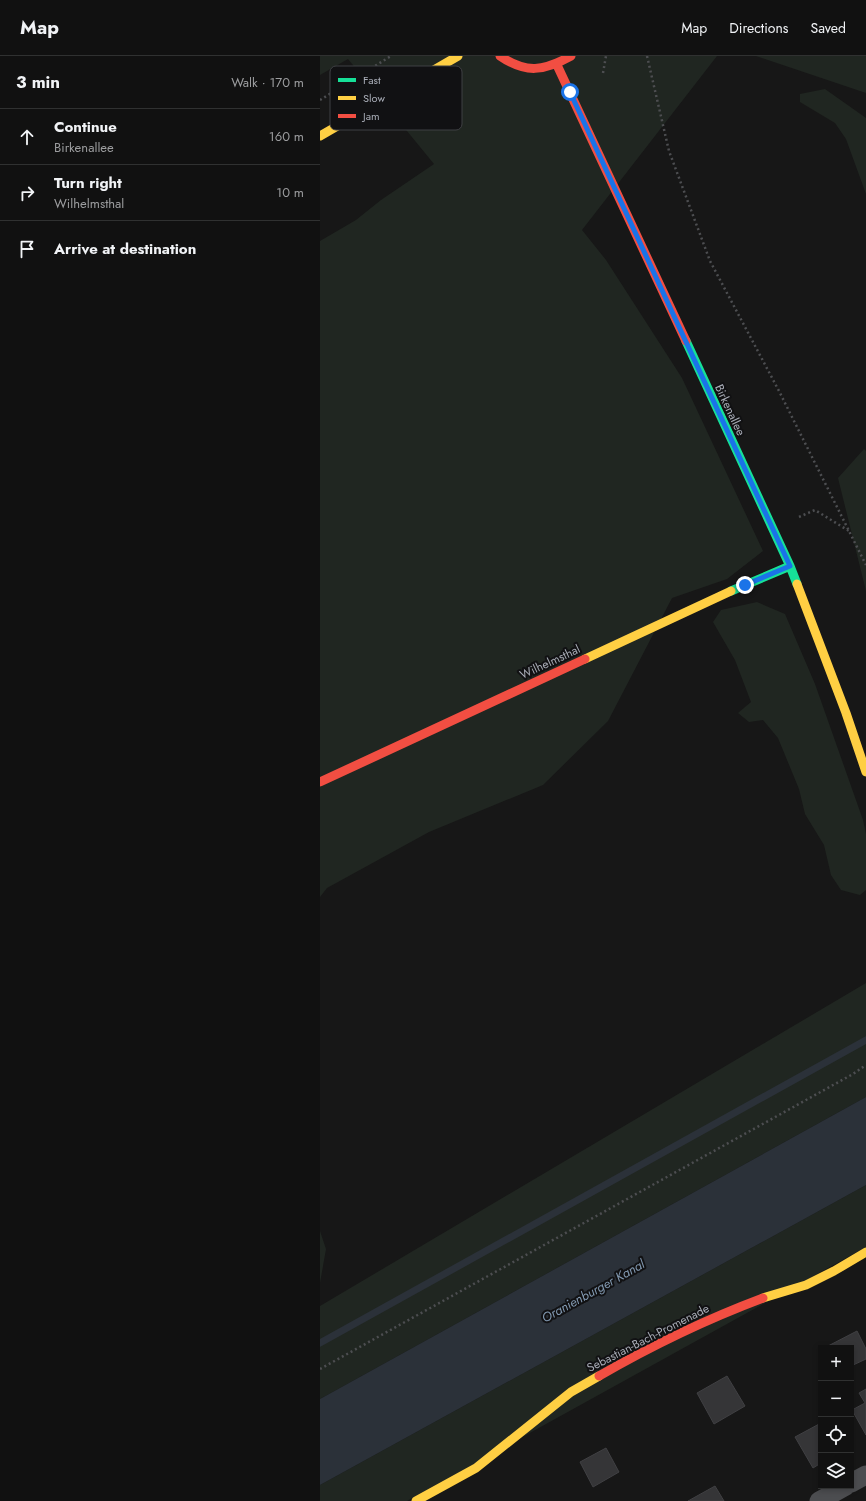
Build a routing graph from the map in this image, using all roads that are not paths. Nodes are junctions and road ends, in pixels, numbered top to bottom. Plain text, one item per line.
1 (458, 56) edge
2 (500, 56) edge
3 (571, 56) edge
4 (558, 65) junction
5 (441, 66) edge
6 (330, 130) edge
7 (320, 136) edge
8 (790, 566) junction
9 (866, 772) edge
10 (320, 782) edge
11 (866, 1252) edge
12 (866, 1475) edge
13 (854, 1481) edge
14 (841, 1489) edge
15 (416, 1501) edge
16 (819, 1501) edge

1 - 5 street
2 - 4 street
3 - 4 street
4 - 8 street, Birkenallee
6 - 7 street
8 - 9 street, Birkenallee
8 - 10 street, Wilhelmsthal
11 - 15 street, Sebastian-Bach-Promenade
12 - 13 street
14 - 16 street

